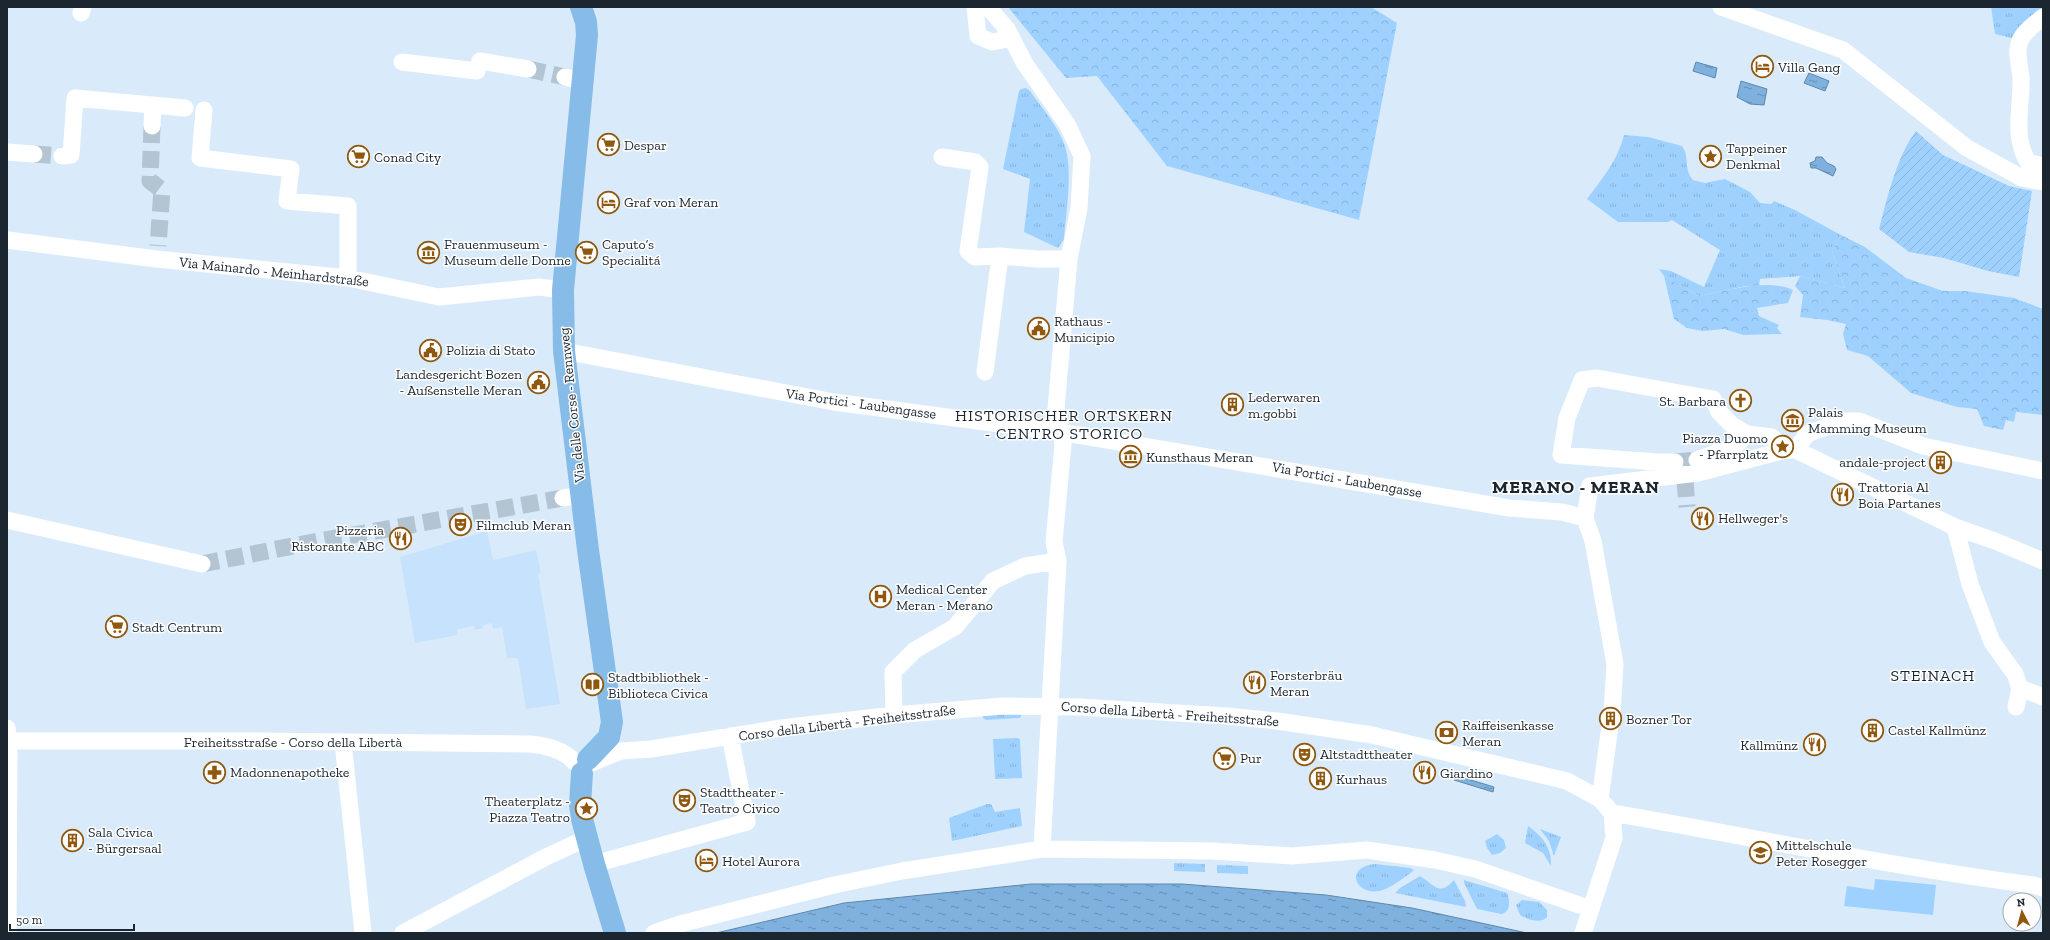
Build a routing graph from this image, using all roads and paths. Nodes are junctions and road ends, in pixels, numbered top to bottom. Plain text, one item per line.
1 (580, 7) edge
2 (975, 7) edge
3 (988, 7) edge
4 (1721, 7) edge
5 (2043, 17) edge
6 (1007, 28) junction
7 (402, 62) dead end
8 (528, 69) tunnel mouth
9 (153, 106) junction
10 (185, 108) dead end
11 (204, 110) dead end
12 (152, 126) tunnel mouth
13 (7, 152) edge
14 (34, 154) tunnel mouth
15 (62, 156) dead end
16 (942, 157) dead end
17 (2043, 166) edge
18 (2043, 182) edge
19 (7, 240) edge
20 (1000, 256) junction
21 (1069, 259) junction
22 (348, 278) junction
23 (563, 290) junction
24 (564, 351) junction
25 (985, 372) dead end
26 (1060, 432) junction
27 (1747, 434) junction
28 (1791, 450) junction
29 (1698, 460) tunnel mouth
30 (1675, 462) tunnel mouth
31 (2043, 472) edge
32 (1585, 518) junction
33 (7, 520) edge
34 (1955, 527) junction
35 (1058, 561) junction
36 (2043, 561) edge
37 (202, 564) tunnel mouth
38 (2018, 681) junction
39 (2043, 697) edge
40 (2016, 706) dead end
41 (1050, 707) junction
42 (894, 715) junction
43 (8, 736) edge
44 (730, 736) junction
45 (344, 742) junction
46 (584, 764) junction
47 (1600, 799) junction
48 (1612, 813) junction
49 (587, 838) junction
50 (1042, 849) junction
51 (594, 864) junction
52 (2043, 888) edge
53 (1591, 909) junction
54 (8, 933) edge
55 (363, 933) edge
56 (403, 933) edge
57 (615, 933) edge
58 (654, 933) edge
59 (1583, 933) edge

1 - 23 main road, Via delle Corse - Rennweg
2 - 6 street
3 - 6 street
4 - 18 street
5 - 17 street
6 - 21 street
7 - 8 street
9 - 10 street
9 - 12 street
9 - 15 street
11 - 22 street
13 - 14 street
16 - 20 street
19 - 22 street, Via Mainardo - Meinhardstraße
20 - 21 street
20 - 25 street
21 - 26 street
22 - 23 street, Via Mainardo - Meinhardstraße
23 - 24 main road, Via delle Corse - Rennweg
24 - 26 street, Via Portici - Laubengasse
24 - 46 main road, Via delle Corse - Rennweg
26 - 32 street, Via Portici - Laubengasse
26 - 35 street
27 - 28 street
27 - 29 street
27 - 30 street
28 - 31 street
28 - 32 street
28 - 34 street
32 - 47 street
33 - 37 street
34 - 36 street
34 - 38 street
35 - 41 street
35 - 42 street
38 - 39 street
38 - 40 street
41 - 42 street, Corso della Libertà - Freiheitsstraße
41 - 47 street, Corso della Libertà - Freiheitsstraße
41 - 50 street
42 - 44 street, Corso della Libertà - Freiheitsstraße
43 - 45 street, Freiheitsstraße - Corso della Libertà
43 - 54 street
44 - 46 street, Corso della Libertà - Freiheitsstraße
44 - 51 street
45 - 46 street, Freiheitsstraße - Corso della Libertà
45 - 55 street
46 - 49 main road
47 - 48 street, Corso della Libertà - Freiheitsstraße
48 - 52 street
48 - 53 street
49 - 51 main road
49 - 56 street
50 - 53 street
50 - 58 street
51 - 57 main road
53 - 59 street

